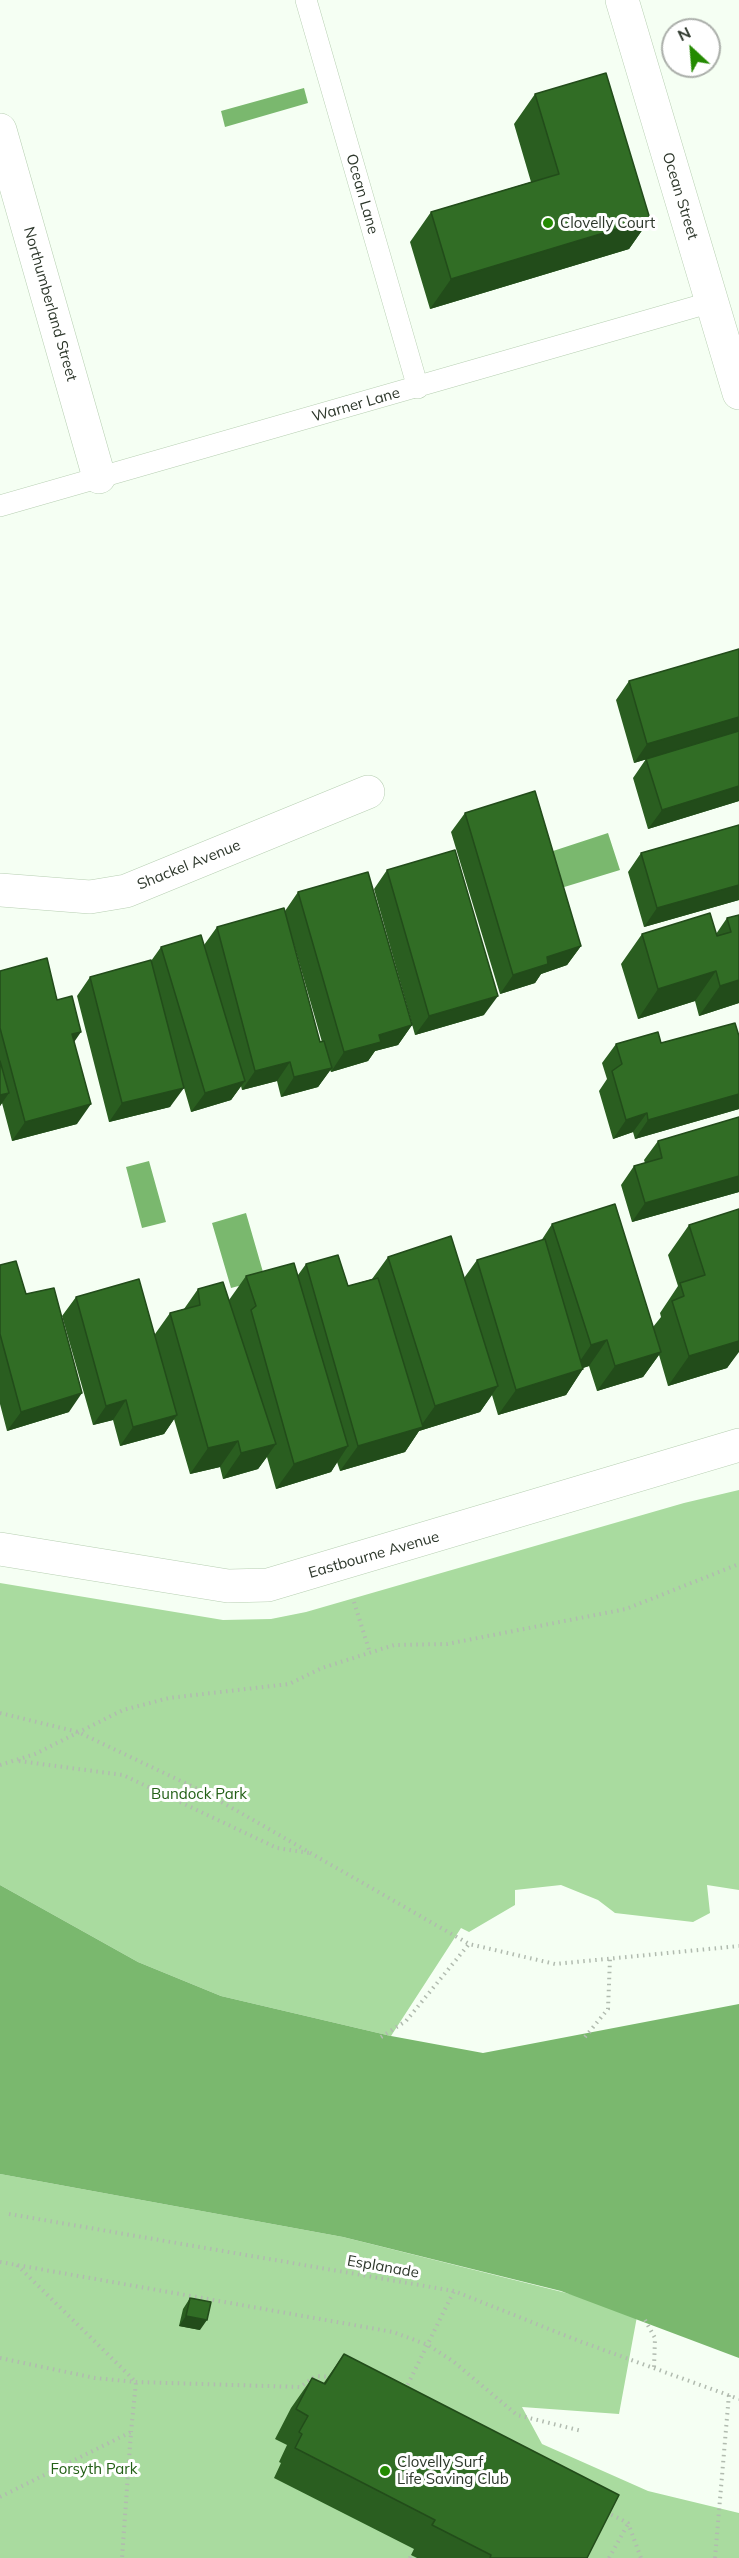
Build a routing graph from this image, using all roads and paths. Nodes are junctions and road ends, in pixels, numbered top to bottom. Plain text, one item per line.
1 (306, 0) edge
2 (622, 0) edge
3 (0, 130) edge
4 (712, 302) junction
5 (418, 388) junction
6 (739, 393) edge
7 (99, 477) junction
8 (0, 506) edge
9 (368, 792) dead end
10 (0, 890) edge
11 (739, 1445) edge
12 (0, 1549) edge
13 (739, 1564) edge
14 (354, 1599) dead end
15 (370, 1653) junction
16 (0, 1713) edge
17 (78, 1732) junction
18 (15, 1760) junction
19 (0, 1765) edge
20 (312, 1854) junction
21 (470, 1944) junction
22 (739, 1946) edge
23 (610, 1959) junction
24 (381, 2037) dead end
25 (585, 2037) dead end
26 (9, 2214) dead end
27 (0, 2262) edge
28 (17, 2265) junction
29 (454, 2291) junction
30 (645, 2320) dead end
31 (428, 2345) junction
32 (0, 2358) edge
33 (654, 2368) junction
34 (336, 2377) edge
35 (136, 2382) junction
36 (404, 2393) edge
37 (729, 2394) junction
38 (739, 2399) edge
39 (582, 2431) dead end
40 (131, 2432) junction
41 (0, 2497) edge
42 (597, 2507) edge
43 (628, 2523) junction
44 (122, 2558) edge
45 (609, 2558) edge
46 (640, 2558) edge
47 (715, 2558) edge

1 - 5 lane, Ocean Lane
2 - 4 street, Ocean Street
3 - 7 street, Northumberland Street
4 - 5 lane, Warner Lane
4 - 6 street, Ocean Street
5 - 7 lane, Warner Lane
7 - 8 lane, Warner Lane
9 - 10 street, Shackel Avenue
11 - 12 street, Eastbourne Avenue
13 - 15 path
14 - 15 path
15 - 17 path
16 - 17 path
17 - 18 path
17 - 20 path
18 - 19 path
18 - 20 path
20 - 21 path
21 - 23 path
21 - 24 path
22 - 23 path
23 - 25 path
26 - 29 path, Esplanade
27 - 28 path
28 - 31 path
28 - 35 path
29 - 31 path
29 - 33 path, Esplanade
30 - 33 path
31 - 36 path
31 - 39 path
32 - 35 path
33 - 37 path, Esplanade
34 - 35 path
35 - 40 path
37 - 38 path, Esplanade
37 - 47 path
40 - 41 path
40 - 44 path
42 - 43 path
43 - 45 path
43 - 46 path

